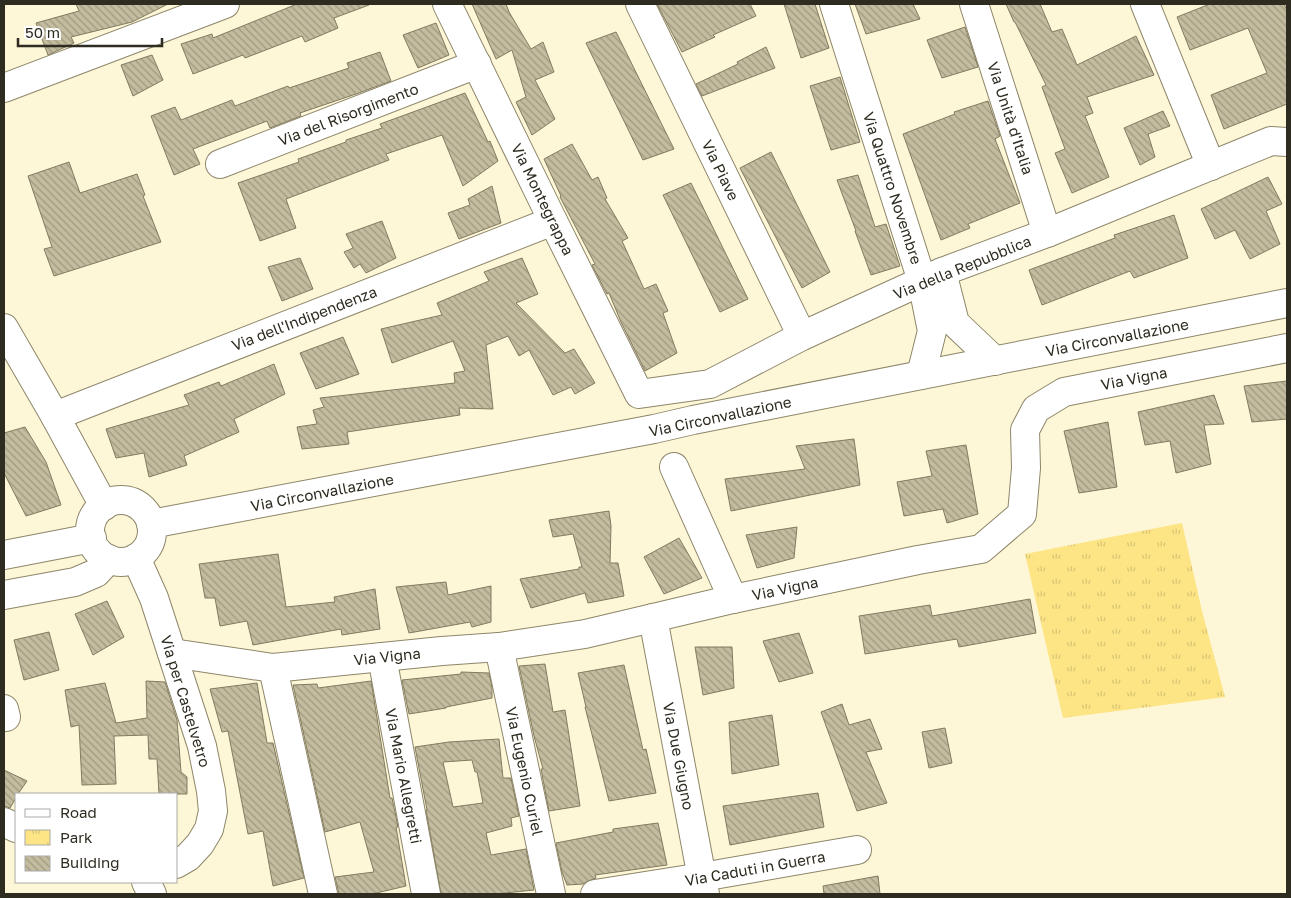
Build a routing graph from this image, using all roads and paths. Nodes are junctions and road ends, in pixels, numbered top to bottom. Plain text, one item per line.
1 (225, 4) edge
2 (447, 4) edge
3 (640, 4) edge
4 (834, 4) edge
5 (974, 4) edge
6 (1145, 4) edge
7 (477, 64) junction
8 (4, 88) edge
9 (1282, 139) edge
10 (220, 164) dead end
11 (1211, 166) junction
12 (552, 221) junction
13 (1047, 233) junction
14 (932, 276) junction
15 (1287, 303) edge
16 (4, 328) edge
17 (802, 336) junction
18 (1287, 348) edge
19 (995, 361) junction
20 (921, 375) junction
21 (639, 394) joint
22 (55, 416) junction
23 (674, 467) dead end
24 (104, 506) junction
25 (151, 524) junction
26 (92, 538) junction
27 (4, 555) edge
28 (122, 559) junction
29 (4, 595) edge
30 (733, 599) junction
31 (653, 618) junction
32 (499, 647) junction
33 (172, 654) junction
34 (382, 657) junction
35 (273, 668) junction
36 (857, 850) dead end
37 (178, 863) edge
38 (704, 886) edge
39 (323, 894) edge
40 (426, 894) edge
41 (551, 894) edge
42 (595, 894) edge

1 - 8 street
2 - 7 street, Via Montegrappa
3 - 17 street, Via Piave
4 - 14 street, Via Quattro Novembre
5 - 13 street, Via Unità d'Italia
6 - 11 street
7 - 10 street, Via del Risorgimento
7 - 12 street, Via Montegrappa
9 - 11 street, Via della Repubblica
11 - 13 street, Via della Repubblica
12 - 21 street, Via Montegrappa
12 - 22 street, Via dell'Indipendenza
13 - 14 street, Via della Repubblica
14 - 17 street, Via della Repubblica
14 - 19 street
14 - 20 street, Via Quattro Novembre
15 - 19 street, Via Circonvallazione
16 - 22 street
17 - 21 street, Via della Repubblica
18 - 30 street, Via Vigna
19 - 20 street, Via Circonvallazione
20 - 25 street, Via Circonvallazione
22 - 24 street
23 - 30 street
24 - 25 street
24 - 26 street
25 - 28 street
26 - 27 street
26 - 28 street
28 - 29 street
28 - 33 street, Via per Castelvetro
30 - 31 street, Via Vigna
31 - 32 street, Via Vigna
31 - 38 street, Via Due Giugno
32 - 34 street, Via Vigna
32 - 41 street, Via Eugenio Curiel
33 - 35 street, Via Vigna
33 - 37 street, Via per Castelvetro
34 - 35 street, Via Vigna
34 - 40 street, Via Mario Allegretti
35 - 39 street
36 - 38 street, Via Caduti in Guerra
38 - 42 street, Via Caduti in Guerra

